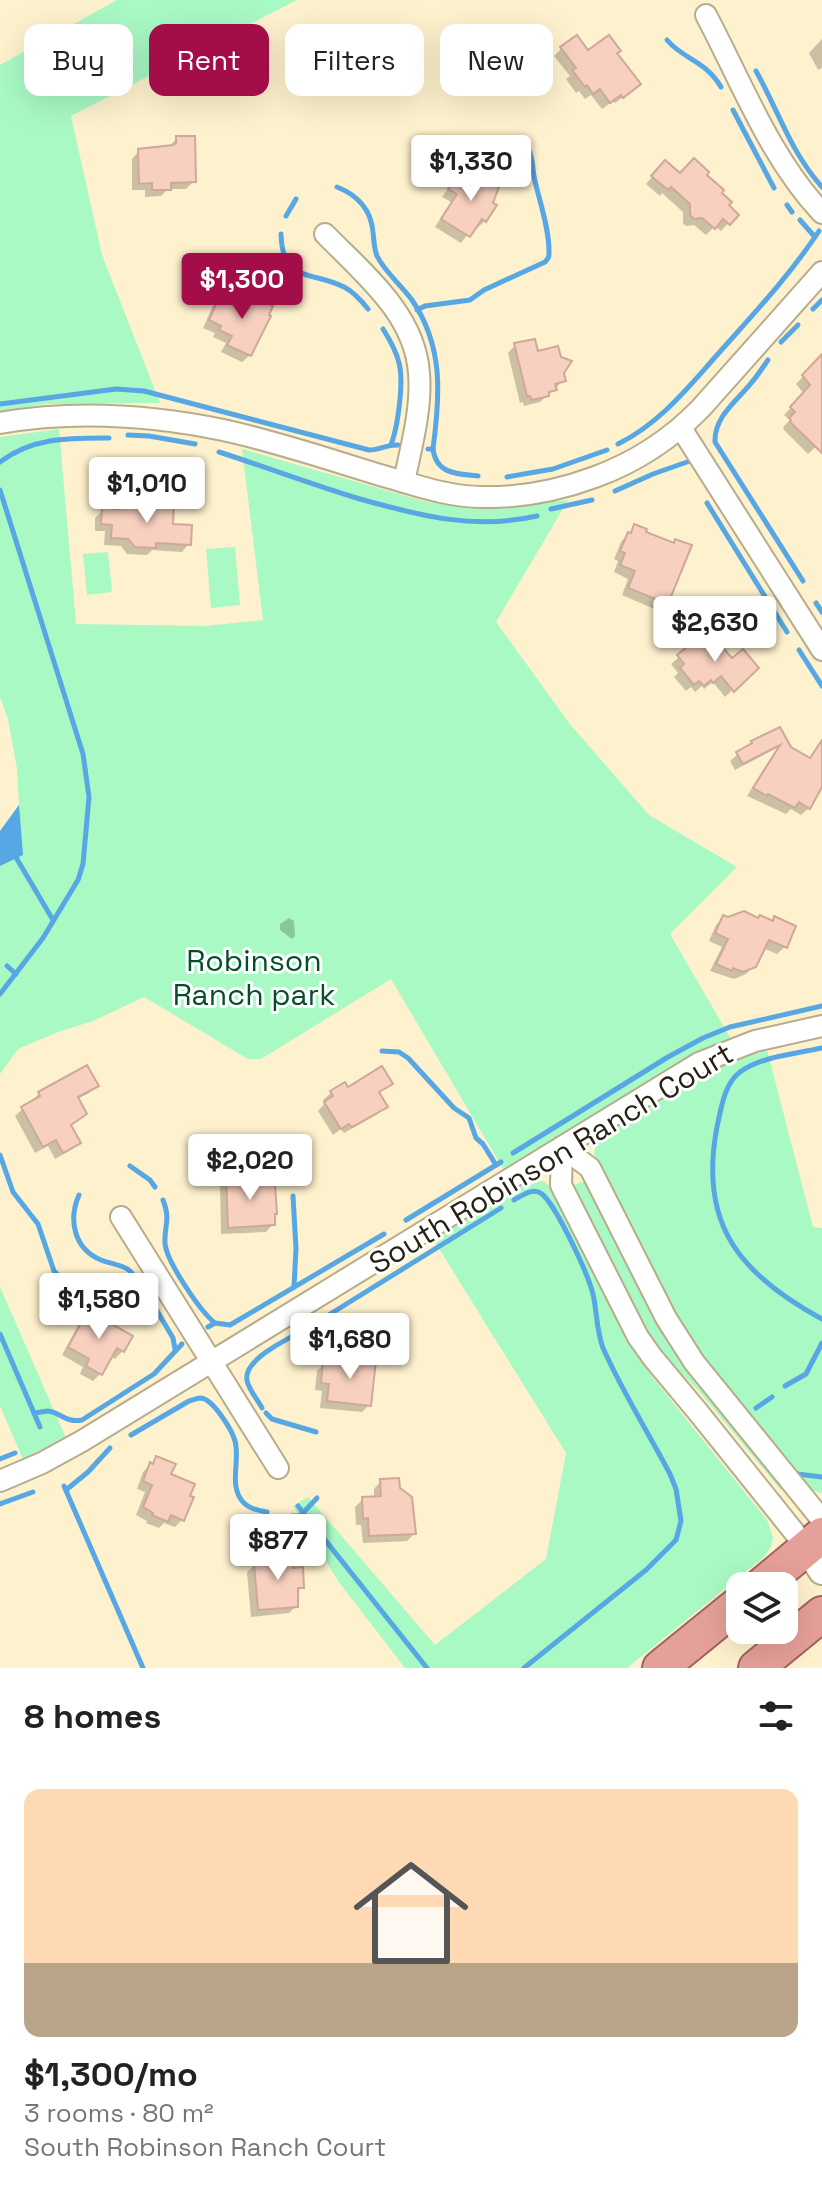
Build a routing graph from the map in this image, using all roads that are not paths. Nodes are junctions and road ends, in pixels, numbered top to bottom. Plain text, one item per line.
1 (706, 15) dead end
2 (822, 213) edge
3 (325, 234) dead end
4 (822, 272) edge
5 (0, 423) edge
6 (681, 428) junction
7 (404, 482) junction
8 (822, 650) edge
9 (822, 1026) edge
10 (562, 1147) junction
11 (121, 1217) dead end
12 (212, 1361) junction
13 (278, 1468) dead end
14 (0, 1481) edge
15 (818, 1543) edge
16 (780, 1572) edge
17 (726, 1614) edge
18 (822, 1614) edge
19 (660, 1668) edge
20 (756, 1668) edge

1 - 2 street
3 - 7 street
4 - 6 street
5 - 7 street
6 - 7 street
6 - 8 street
9 - 10 street, South Robinson Ranch Court
10 - 12 street, South Robinson Ranch Court
10 - 15 street
10 - 15 street
11 - 12 street
12 - 13 street
12 - 14 street, South Robinson Ranch Court
15 - 16 highway
17 - 19 highway
18 - 20 highway

